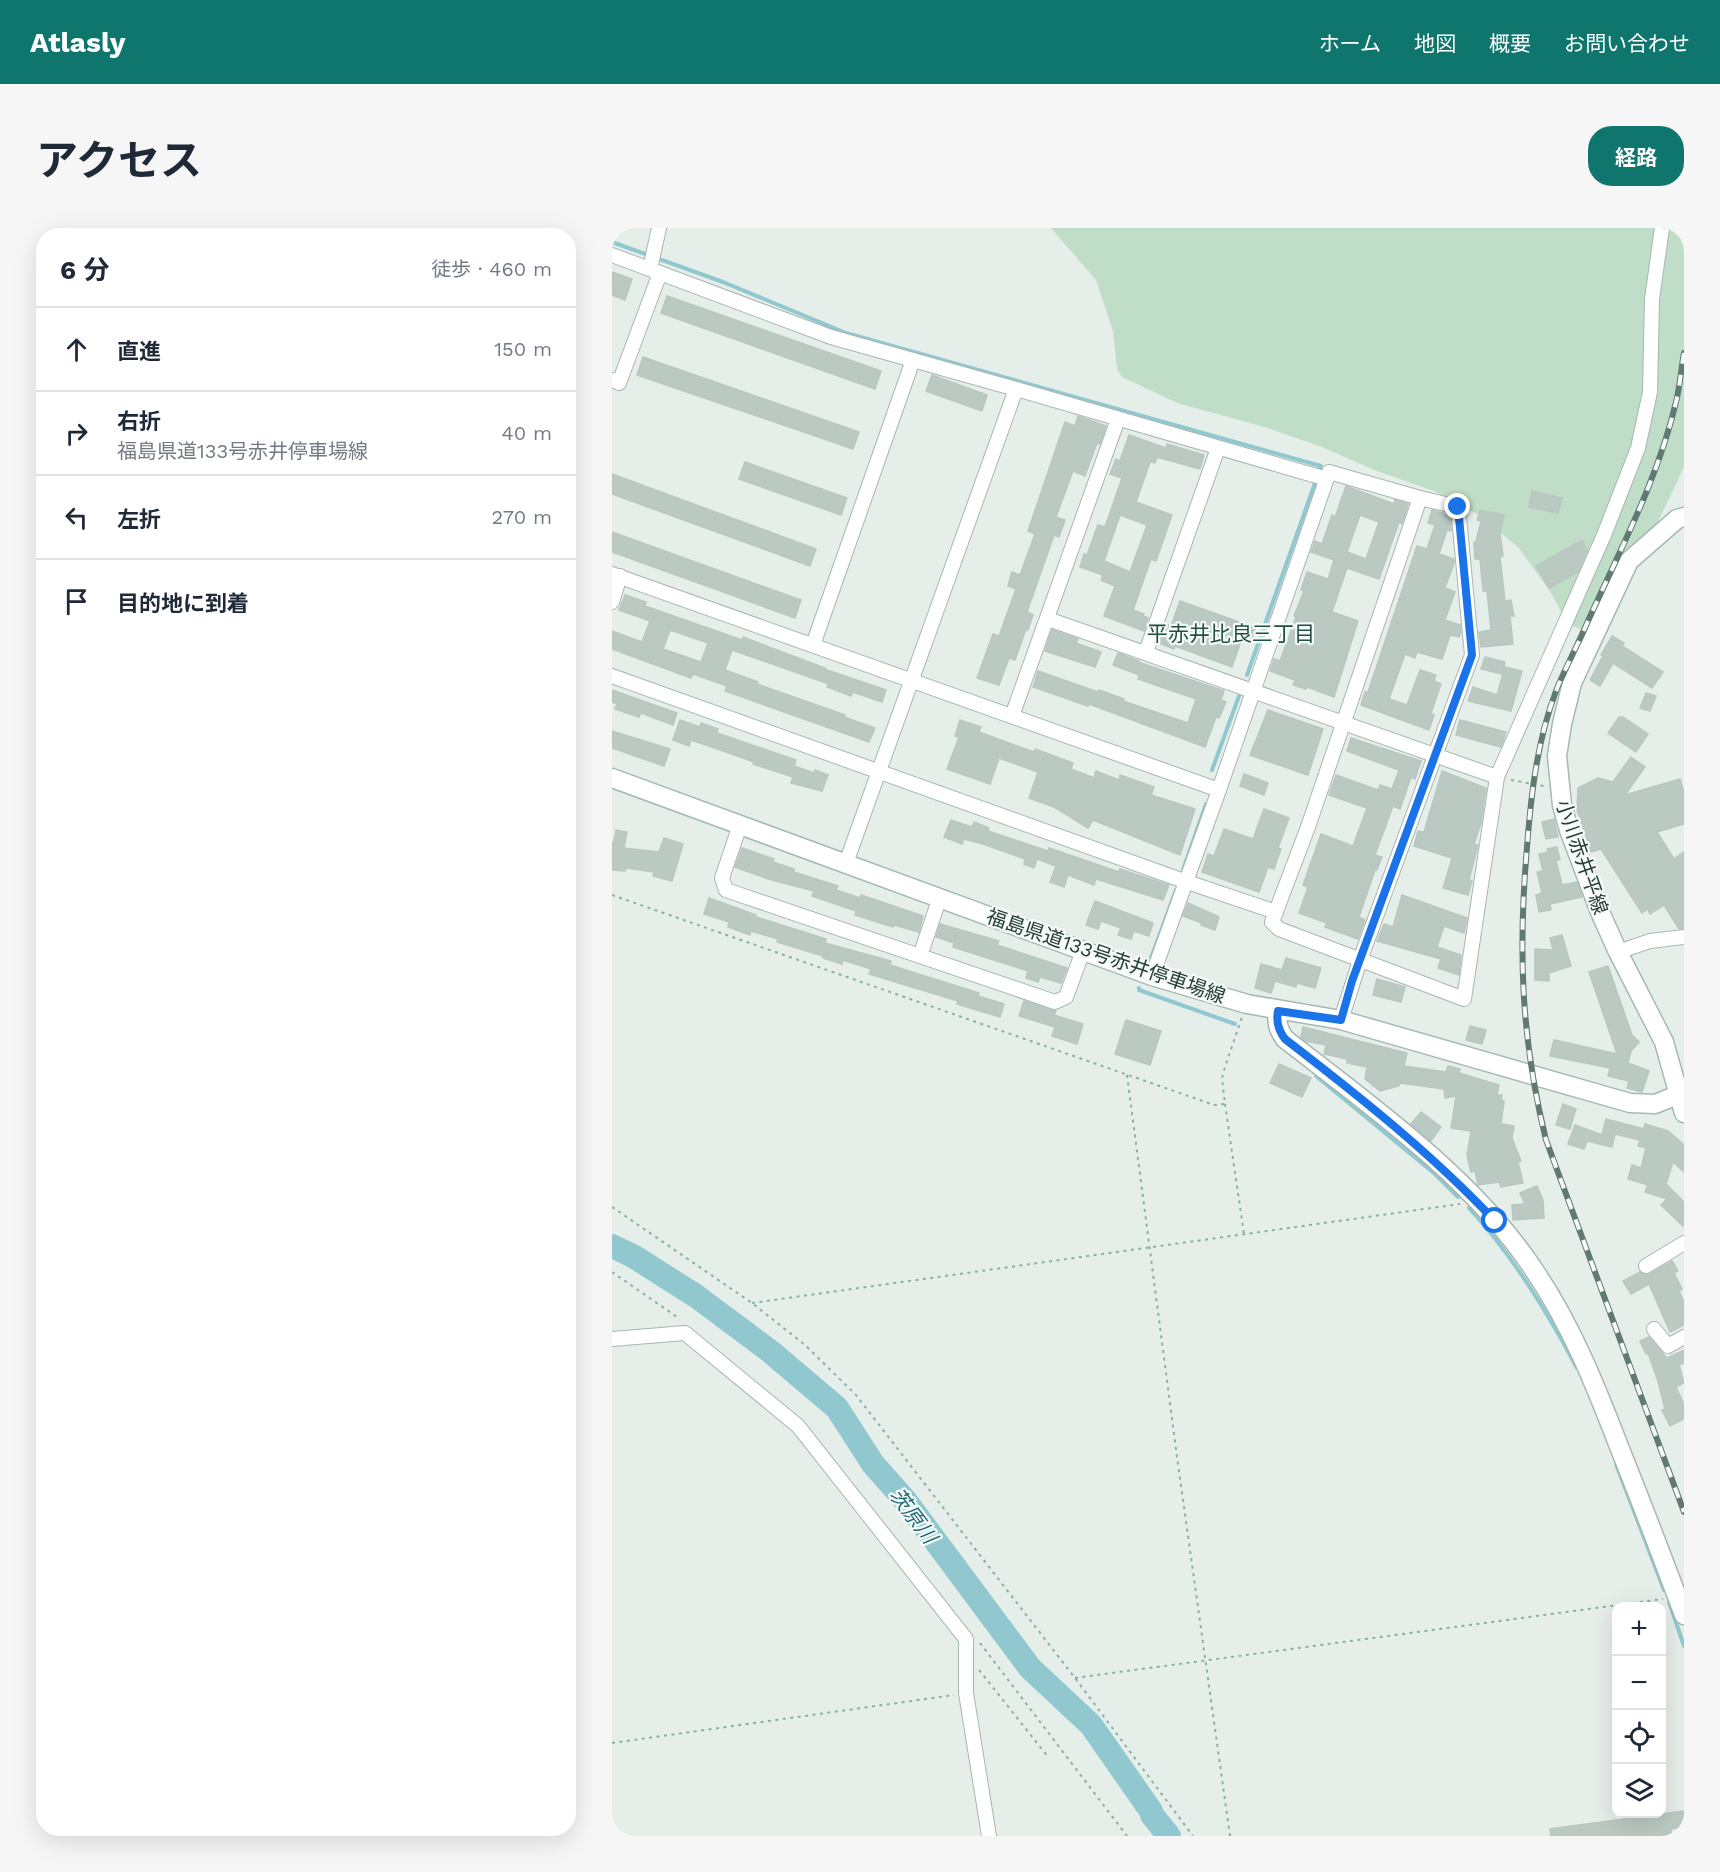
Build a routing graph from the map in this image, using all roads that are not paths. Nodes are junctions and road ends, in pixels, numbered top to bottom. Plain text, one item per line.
1 (659, 228) edge
2 (1662, 228) edge
3 (612, 255) edge
4 (654, 264) junction
5 (913, 360) junction
6 (612, 380) edge
7 (1016, 389) junction
8 (1118, 419) junction
9 (1218, 448) junction
10 (1327, 479) junction
11 (1420, 498) junction
12 (1684, 517) edge
13 (616, 575) edge
14 (612, 602) edge
15 (1048, 619) junction
16 (813, 645) junction
17 (1146, 652) junction
18 (612, 676) edge
19 (912, 681) junction
20 (1254, 691) junction
21 (1012, 716) junction
22 (1344, 723) junction
23 (1435, 754) junction
24 (879, 771) junction
25 (1497, 777) junction
26 (612, 778) edge
27 (1219, 790) junction
28 (740, 825) junction
29 (846, 863) junction
30 (1187, 882) junction
31 (940, 897) junction
32 (1276, 912) junction
33 (1684, 938) edge
34 (1083, 951) junction
35 (1618, 952) junction
36 (920, 956) junction
37 (1360, 960) junction
38 (1152, 976) junction
39 (1278, 1011) junction
40 (1341, 1020) junction
41 (1680, 1094) junction
42 (1684, 1113) edge
43 (1684, 1243) edge
44 (1646, 1266) dead end
45 (1654, 1329) dead end
46 (1684, 1337) edge
47 (612, 1339) edge
48 (1684, 1615) edge
49 (989, 1836) edge

1 - 4 street
2 - 25 street
3 - 4 street
4 - 5 street
4 - 6 street
5 - 7 street
5 - 16 street
7 - 8 street
7 - 19 street
8 - 9 street
8 - 15 street
9 - 10 street
9 - 17 street
10 - 11 street
10 - 20 street
11 - 22 street
11 - 23 street
12 - 35 main road, 小川赤井平線
13 - 14 street
13 - 16 street
15 - 17 street
15 - 21 street
16 - 19 street
17 - 20 street
18 - 24 street
19 - 21 street
19 - 24 street
20 - 22 street
20 - 27 street
21 - 27 street
22 - 23 street
22 - 32 street
23 - 25 street
23 - 37 street
24 - 29 street
24 - 30 street
25 - 37 street
26 - 28 main road, 福島県道133号赤井停車場線
27 - 30 street
28 - 29 main road, 福島県道133号赤井停車場線
28 - 36 street
29 - 31 main road, 福島県道133号赤井停車場線
30 - 32 street
30 - 38 street
31 - 34 main road, 福島県道133号赤井停車場線
31 - 36 street
32 - 37 street
33 - 35 street
34 - 36 street
34 - 38 main road, 福島県道133号赤井停車場線
35 - 41 main road, 小川赤井平線
37 - 40 street
38 - 39 main road, 福島県道133号赤井停車場線
39 - 40 main road, 福島県道133号赤井停車場線
39 - 48 main road
40 - 41 main road, 福島県道133号赤井停車場線
41 - 42 main road, 小川赤井平線
43 - 44 street
45 - 46 street
47 - 49 street

